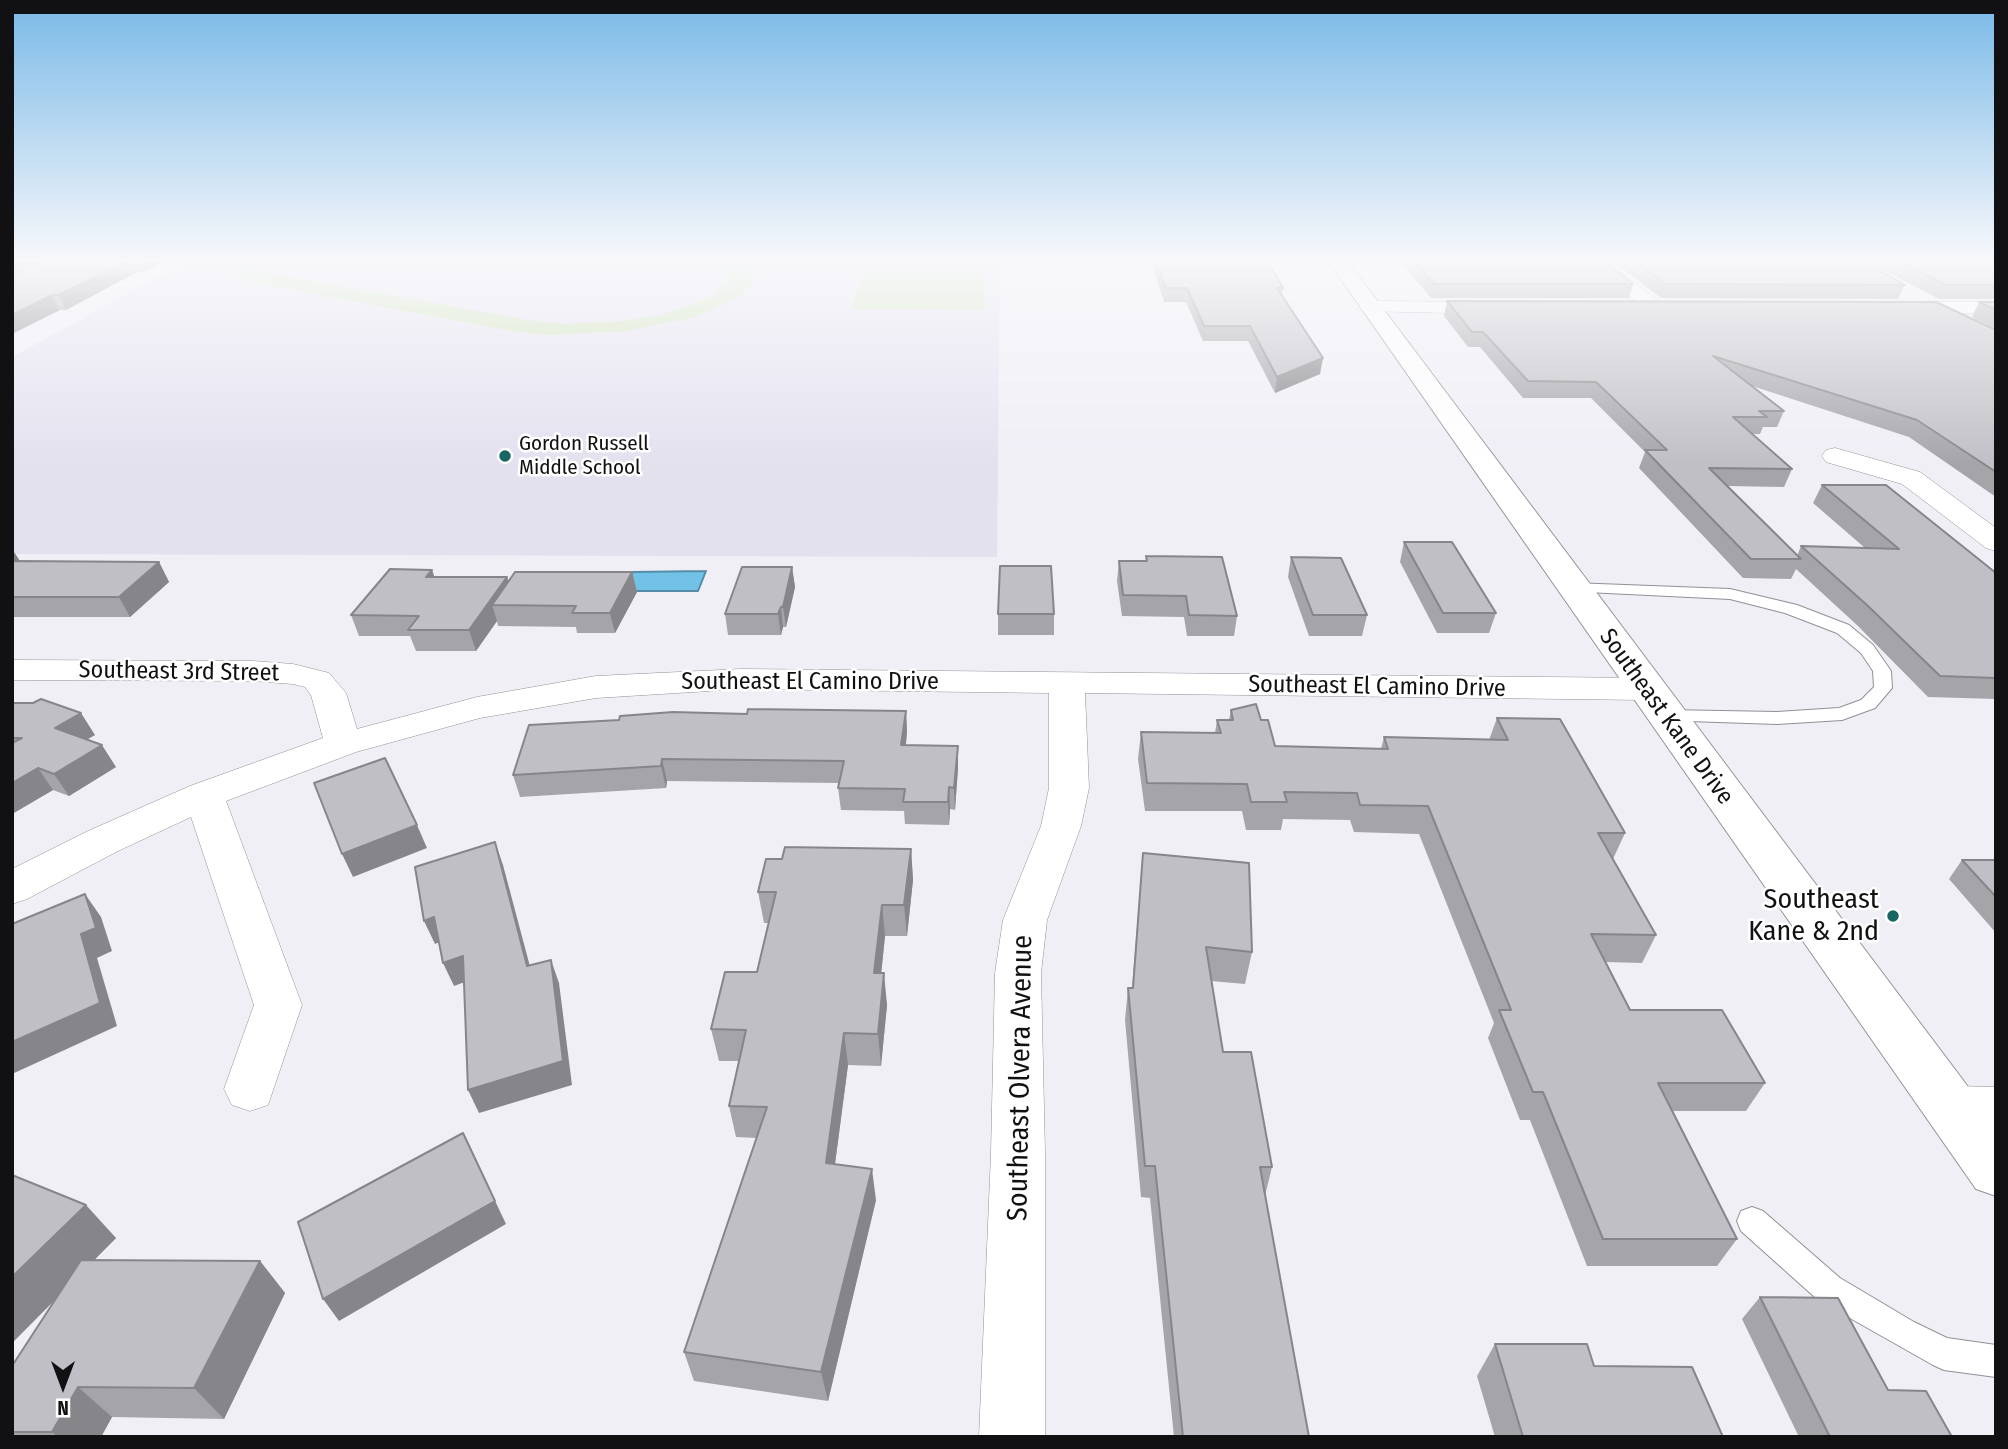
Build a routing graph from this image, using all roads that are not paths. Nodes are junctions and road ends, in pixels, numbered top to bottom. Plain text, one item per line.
1 (1386, 330) edge
2 (1835, 456) dead end
3 (1996, 542) edge
4 (1572, 588) junction
5 (12, 670) edge
6 (1067, 684) junction
7 (1655, 703) junction
8 (344, 744) junction
9 (204, 795) junction
10 (12, 888) edge
11 (250, 1089) dead end
12 (1974, 1110) edge
13 (1996, 1170) edge
14 (1752, 1220) dead end
15 (1996, 1361) edge
16 (1012, 1437) edge

1 - 4 main road, Southeast Kane Drive
2 - 3 street
4 - 7 main road, Southeast Kane Drive
4 - 7 lane
5 - 8 street, Southeast 3rd Street
6 - 7 street, Southeast El Camino Drive
6 - 8 street, Southeast El Camino Drive
6 - 16 street, Southeast Olvera Avenue
7 - 12 main road, Southeast Kane Drive
8 - 9 street, Southeast El Camino Drive
9 - 10 street, Southeast El Camino Drive
9 - 11 street
12 - 13 main road, Southeast Kane Drive
14 - 15 lane

